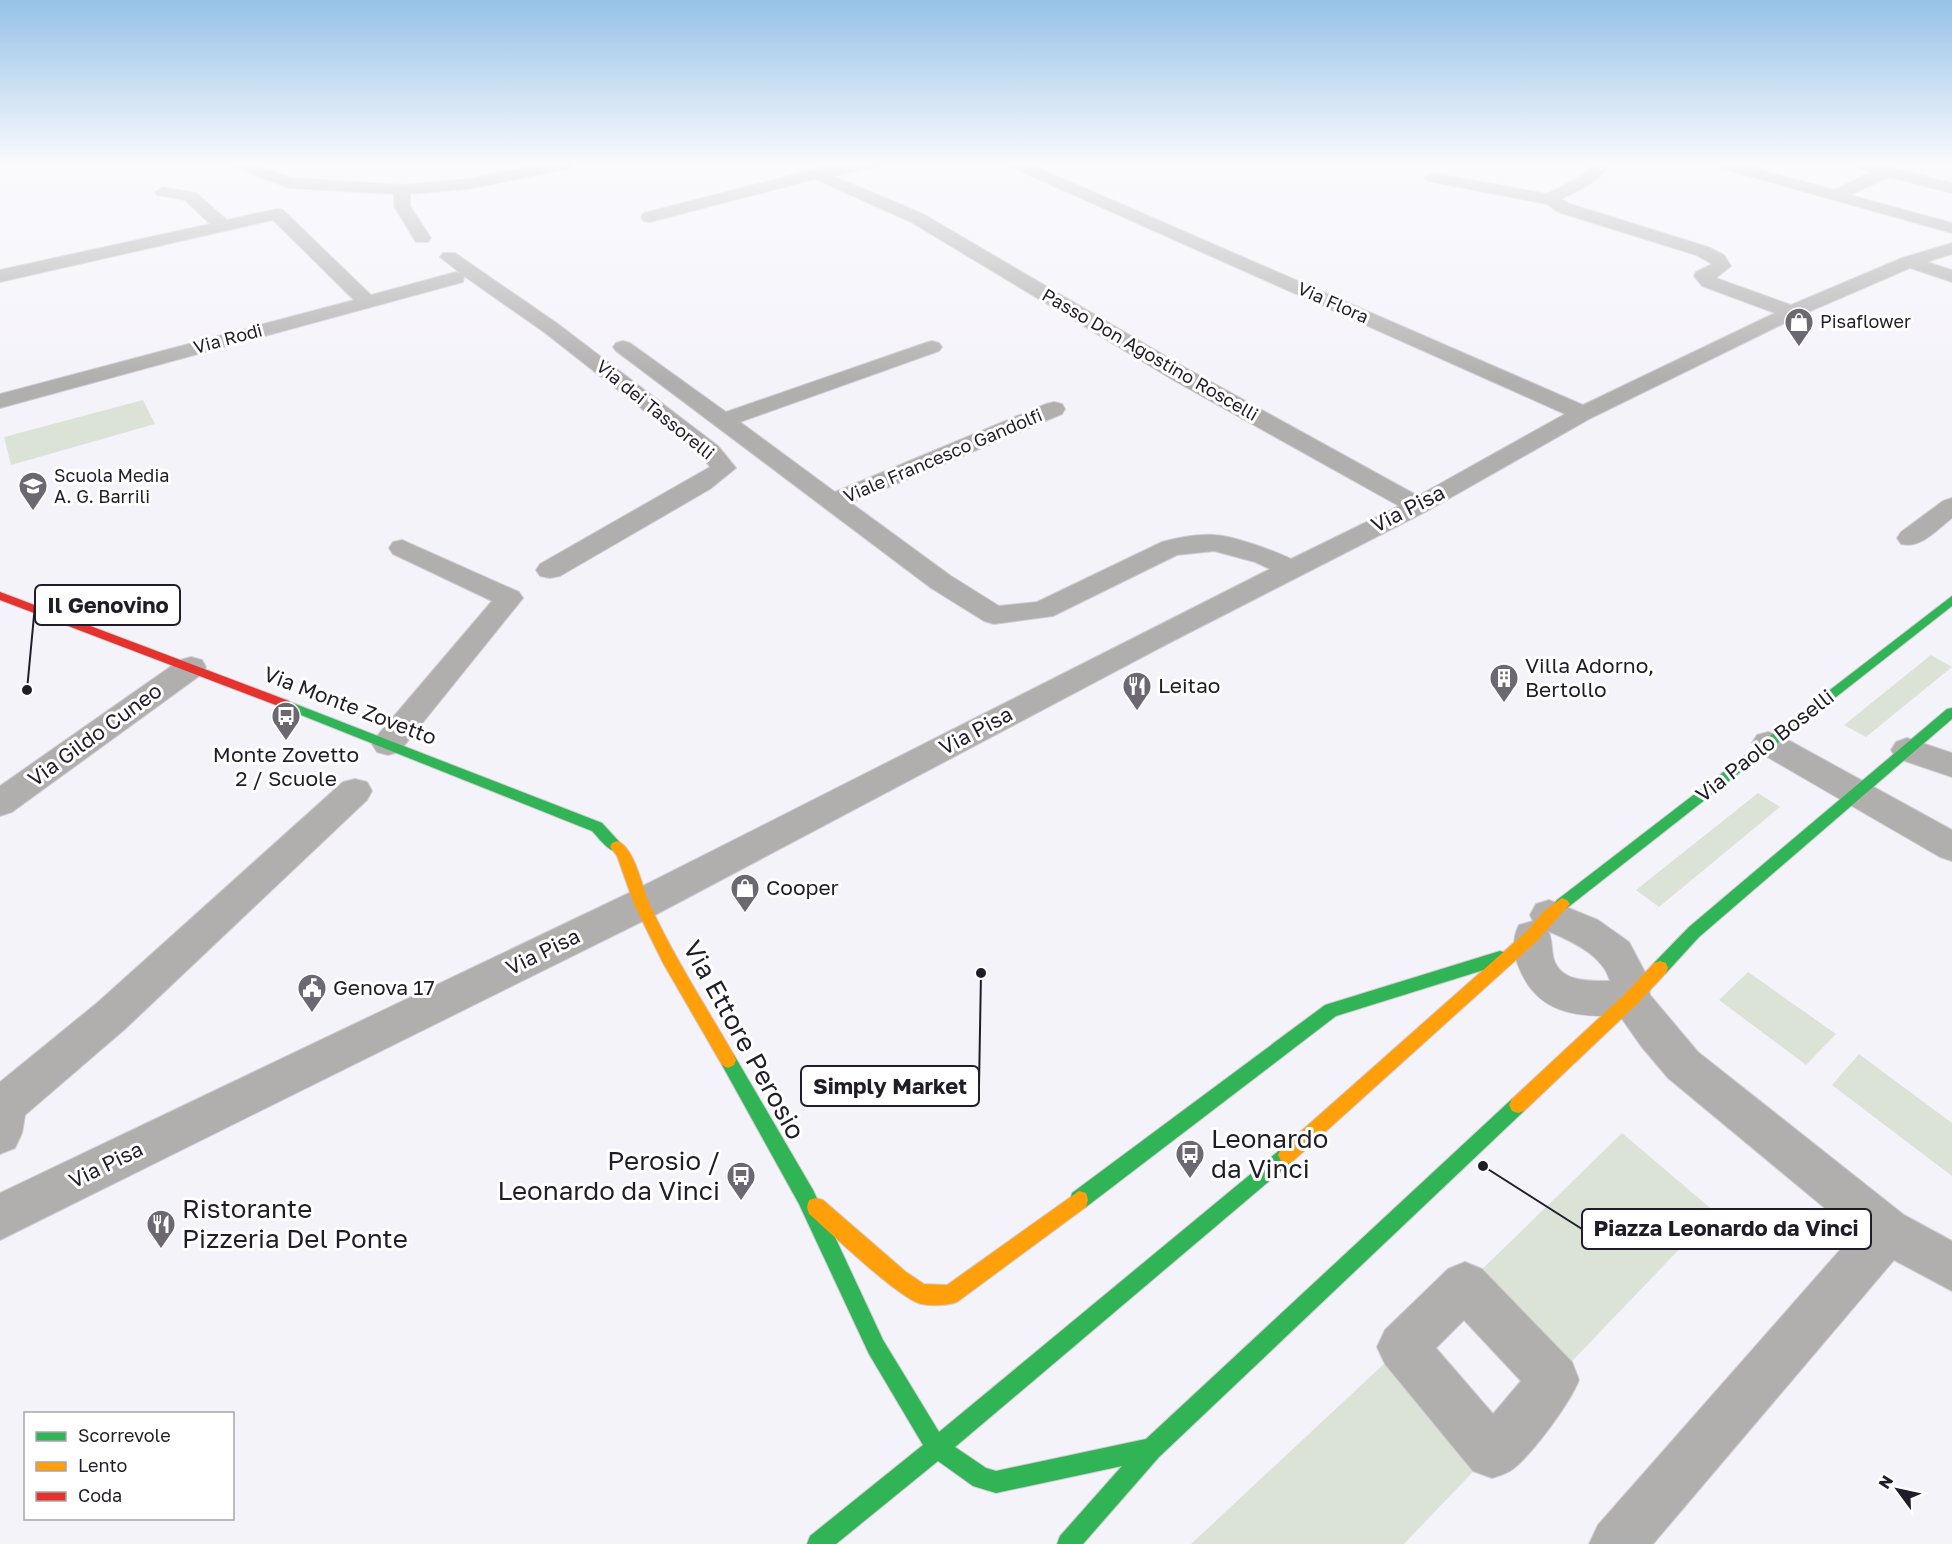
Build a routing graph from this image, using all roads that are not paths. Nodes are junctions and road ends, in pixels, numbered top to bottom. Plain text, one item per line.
1 (178, 236) edge
2 (300, 236) edge
3 (948, 236) edge
4 (1181, 236) edge
5 (1654, 236) edge
6 (1952, 248) edge
7 (1909, 262) junction
8 (453, 267) joint
9 (0, 276) edge
10 (1952, 276) edge
11 (367, 302) junction
12 (1792, 312) junction
13 (623, 347) dead end
14 (932, 347) dead end
15 (0, 401) edge
16 (1054, 409) dead end
17 (1583, 413) junction
18 (722, 421) junction
19 (832, 502) junction
20 (1418, 506) junction
21 (1952, 506) edge
22 (1910, 538) dead end
23 (402, 548) dead end
24 (1290, 568) junction
25 (550, 570) dead end
26 (0, 597) edge
27 (1952, 600) edge
28 (190, 667) junction
29 (1952, 712) edge
30 (1768, 743) junction
31 (388, 744) junction
32 (1907, 750) junction
33 (1952, 765) edge
34 (355, 791) dead end
35 (1857, 792) junction
36 (0, 803) edge
37 (1952, 847) edge
38 (642, 904) junction
39 (1543, 925) junction
40 (1632, 998) junction
41 (0, 1133) edge
42 (806, 1197) junction
43 (0, 1217) edge
44 (1887, 1231) junction
45 (1952, 1267) edge
46 (937, 1448) junction
47 (1151, 1449) junction
48 (818, 1544) edge
49 (1068, 1544) edge
50 (1617, 1544) edge

1 - 9 street
2 - 11 street
3 - 20 street, Passo Don Agostino Roscelli
4 - 17 street, Via Flora
5 - 12 street
6 - 7 street, Via Pisa
7 - 10 street
7 - 12 street, Via Pisa
8 - 11 street, Via Rodi
8 - 25 street, Via dei Tassorelli
11 - 15 street, Via Rodi
12 - 17 street, Via Pisa
13 - 18 street, Viale Francesco Gandolfi
14 - 18 street
16 - 19 street, Viale Francesco Gandolfi
17 - 20 street, Via Pisa
18 - 19 street, Viale Francesco Gandolfi
19 - 24 street, Viale Francesco Gandolfi
20 - 24 street, Via Pisa
21 - 22 street
23 - 31 street
24 - 38 street, Via Pisa
26 - 28 main road, Via Monte Zovetto
27 - 30 main road, Via Paolo Boselli
28 - 31 main road, Via Monte Zovetto
28 - 36 street, Via Gildo Cuneo
29 - 32 main road
30 - 35 street
30 - 39 main road, Via Paolo Boselli
31 - 38 main road, Via Monte Zovetto
32 - 33 street
32 - 35 main road
34 - 41 street
35 - 37 street
35 - 40 main road
38 - 42 main road, Via Ettore Perosio
38 - 43 street, Via Pisa
39 - 40 street
39 - 40 street
39 - 42 main road, Via Ettore Perosio
39 - 46 main road, Via Paolo Boselli
40 - 44 street
40 - 47 main road
42 - 46 main road, Via Ettore Perosio
44 - 45 street
44 - 50 street
46 - 47 main road
46 - 48 main road, Via Paolo Boselli
47 - 49 main road

